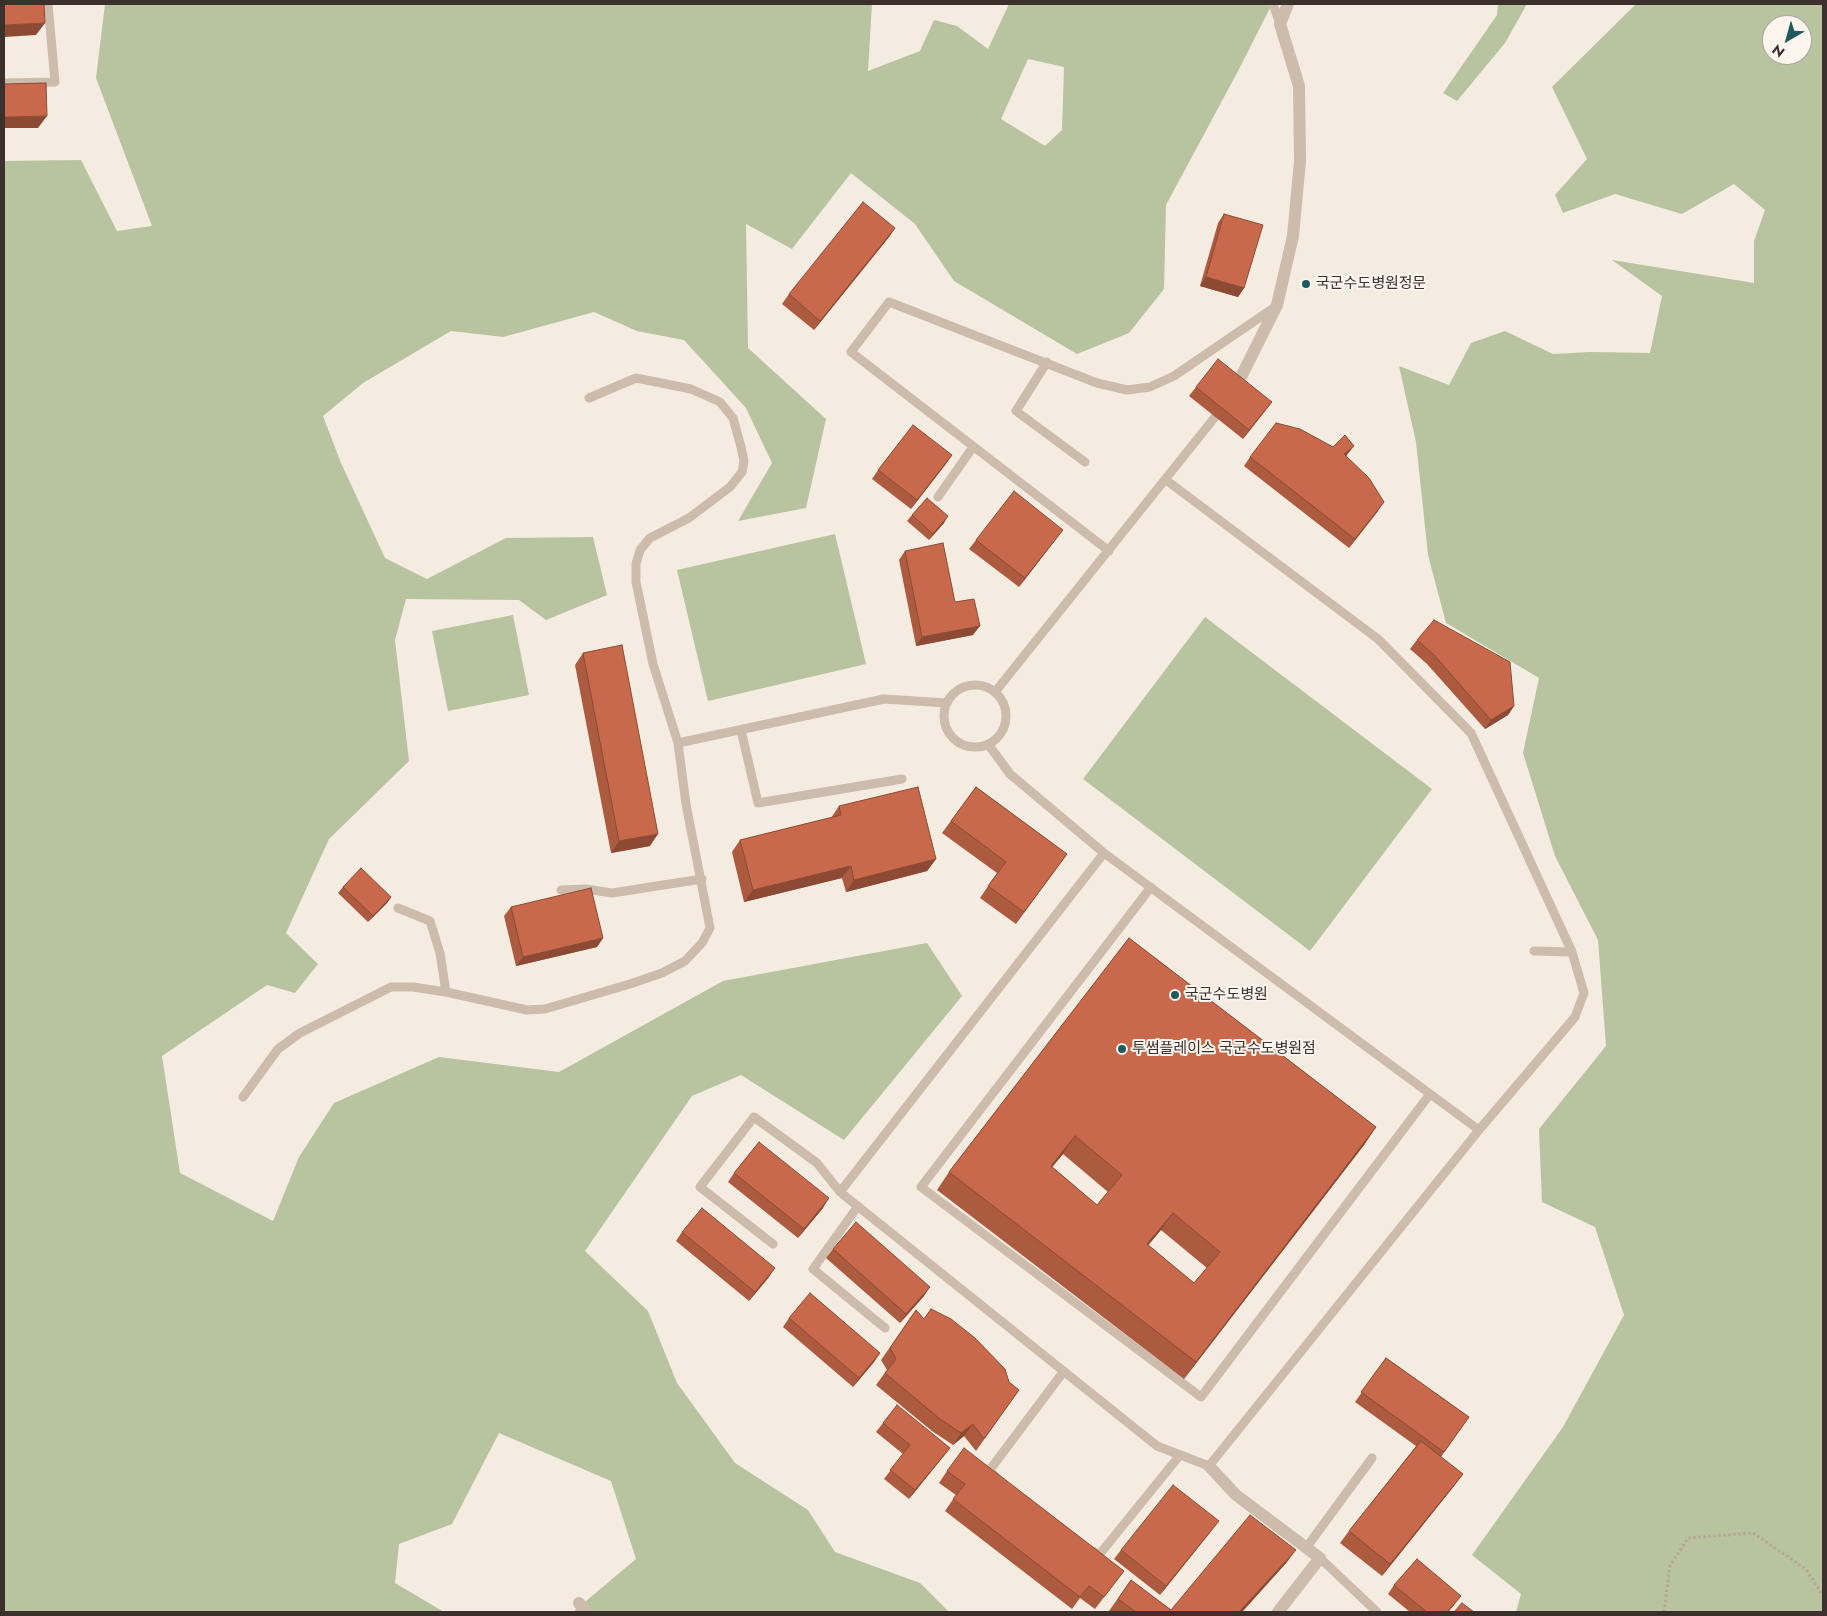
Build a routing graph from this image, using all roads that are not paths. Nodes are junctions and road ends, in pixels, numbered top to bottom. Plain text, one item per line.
1 (48, 4) edge
2 (1273, 4) edge
3 (1288, 4) edge
4 (1280, 24) junction
5 (4, 83) edge
6 (1277, 305) junction
7 (1047, 362) junction
8 (1236, 387) edge
9 (589, 398) dead end
10 (1215, 417) edge
11 (974, 447) junction
12 (1085, 462) dead end
13 (1166, 480) junction
14 (938, 497) dead end
15 (1109, 551) junction
16 (995, 692) junction
17 (947, 703) junction
18 (741, 730) junction
19 (678, 744) junction
20 (988, 744) junction
21 (902, 779) dead end
22 (1104, 853) junction
23 (702, 879) junction
24 (1151, 887) junction
25 (560, 890) dead end
26 (398, 908) dead end
27 (1534, 952) dead end
28 (1572, 952) junction
29 (446, 992) junction
30 (1430, 1094) junction
31 (243, 1096) dead end
32 (1479, 1130) junction
33 (840, 1192) junction
34 (858, 1206) junction
35 (773, 1244) dead end
36 (885, 1328) dead end
37 (1064, 1372) junction
38 (1180, 1455) junction
39 (1372, 1458) dead end
40 (1209, 1466) junction
41 (1005, 1483) edge
42 (1084, 1544) edge
43 (1306, 1548) junction
44 (1320, 1558) junction
45 (1278, 1612) edge
46 (1377, 1612) edge

1 - 5 lane
2 - 4 lane
3 - 4 street
4 - 6 street
6 - 7 lane
6 - 8 street
7 - 11 lane
7 - 12 lane
9 - 19 lane
10 - 13 lane
11 - 14 lane
11 - 15 lane
13 - 15 lane
13 - 28 lane
15 - 16 lane
16 - 17 lane
16 - 20 lane
17 - 18 lane
17 - 20 lane
18 - 19 lane
18 - 21 lane
19 - 23 lane
20 - 22 lane
22 - 24 lane
22 - 33 lane
23 - 25 lane
23 - 29 lane
24 - 30 lane
24 - 30 lane
26 - 29 lane
27 - 28 lane
28 - 32 lane
29 - 31 lane
30 - 32 lane
32 - 40 lane
33 - 34 lane
33 - 35 lane
34 - 36 lane
34 - 37 lane
37 - 38 lane
37 - 41 lane
38 - 40 lane
38 - 42 lane
39 - 43 lane
40 - 43 street
43 - 44 street
44 - 45 street
44 - 46 lane

